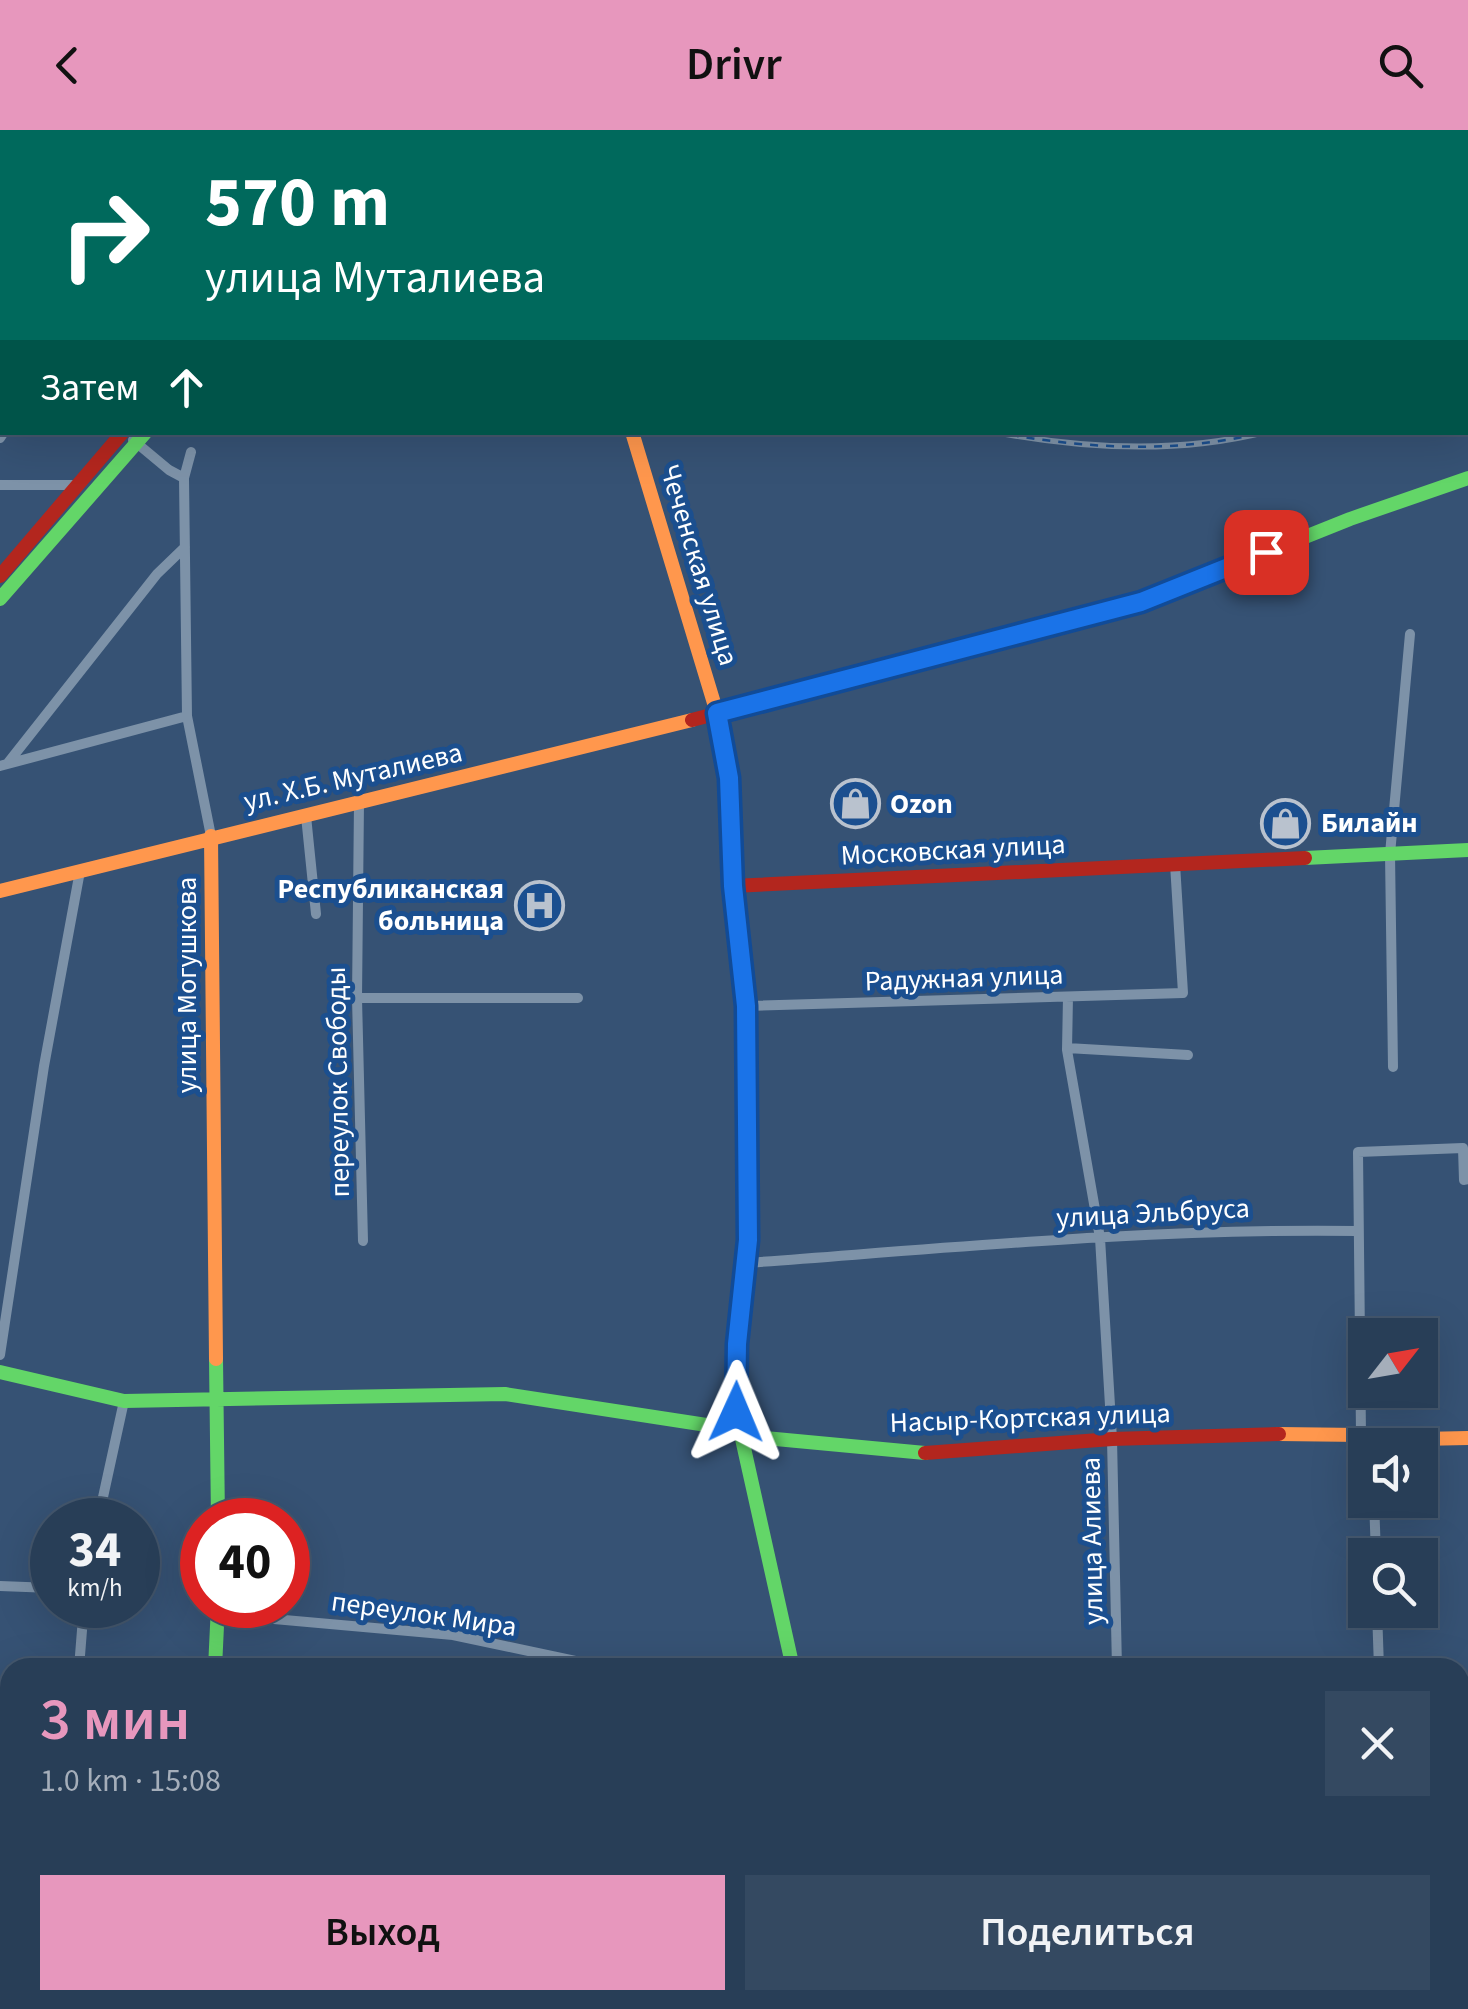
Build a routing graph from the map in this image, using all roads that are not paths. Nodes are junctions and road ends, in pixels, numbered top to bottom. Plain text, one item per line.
1 (121, 435) edge
2 (633, 435) edge
3 (141, 438) edge
4 (191, 452) dead end
5 (184, 478) junction
6 (1468, 478) edge
7 (0, 485) edge
8 (79, 485) junction
9 (185, 547) junction
10 (0, 576) edge
11 (0, 598) edge
12 (1410, 634) dead end
13 (717, 713) junction
14 (187, 716) junction
15 (4, 764) edge
16 (359, 802) junction
17 (306, 816) junction
18 (211, 836) junction
19 (1468, 850) edge
20 (1390, 854) junction
21 (1175, 864) junction
22 (80, 871) junction
23 (733, 886) junction
24 (0, 890) edge
25 (316, 914) dead end
26 (357, 998) junction
27 (578, 998) dead end
28 (1068, 998) junction
29 (746, 1006) junction
30 (1067, 1048) junction
31 (1188, 1055) dead end
32 (1394, 1068) dead end
33 (1468, 1179) edge
34 (1358, 1230) junction
35 (1100, 1238) junction
36 (363, 1240) dead end
37 (746, 1263) junction
38 (0, 1354) edge
39 (0, 1372) edge
40 (124, 1402) junction
41 (218, 1402) junction
42 (1368, 1428) edge
43 (739, 1430) junction
44 (1468, 1438) edge
45 (1348, 1439) edge
46 (1438, 1439) edge
47 (1112, 1440) junction
48 (103, 1498) edge
49 (218, 1498) edge
50 (0, 1586) edge
51 (30, 1587) edge
52 (310, 1619) edge
53 (82, 1628) edge
54 (217, 1628) edge
55 (1378, 1628) edge
56 (80, 1658) edge
57 (216, 1658) edge
58 (551, 1658) edge
59 (790, 1658) edge
60 (1117, 1658) edge
61 (1379, 1658) edge

1 - 8 street
2 - 13 street, Чеченская улица
3 - 5 street
3 - 11 street
4 - 5 street, улица Могушкова
5 - 9 street, улица Могушкова
6 - 13 street, ул. Х.Б. Муталиева
7 - 8 street
8 - 10 street
9 - 14 street, улица Могушкова
9 - 15 street
12 - 20 street
13 - 16 street, ул. Х.Б. Муталиева
13 - 23 street, Чеченская улица
14 - 15 street
14 - 18 street, улица Могушкова
16 - 17 street, ул. Х.Б. Муталиева
16 - 26 street, переулок Свободы
17 - 18 street, ул. Х.Б. Муталиева
17 - 25 street
18 - 22 street, ул. Х.Б. Муталиева
18 - 41 street, улица Могушкова
19 - 20 street, Московская улица
20 - 21 street, Московская улица
20 - 32 street
21 - 23 street, Московская улица
21 - 28 street, Радужная улица
22 - 24 street, ул. Х.Б. Муталиева
22 - 38 street
23 - 29 street, Чеченская улица
26 - 27 street
26 - 36 street, переулок Свободы
28 - 29 street, Радужная улица
28 - 30 street, улица Алиева
29 - 37 street, Чеченская улица
30 - 31 street
30 - 35 street, улица Алиева
33 - 34 street
34 - 35 street, улица Эльбруса
34 - 42 street
35 - 37 street, улица Эльбруса
35 - 47 street, улица Алиева
37 - 43 street, Чеченская улица
39 - 40 street, Насыр-Кортская улица
40 - 41 street, Насыр-Кортская улица
40 - 48 street
41 - 43 street, Насыр-Кортская улица
41 - 49 street, улица Могушкова
43 - 47 street, Насыр-Кортская улица
43 - 59 street, Чеченская улица
44 - 46 street, Насыр-Кортская улица
45 - 47 street, Насыр-Кортская улица
47 - 60 street, улица Алиева
50 - 51 street
52 - 58 street, переулок Мира
53 - 56 street
54 - 57 street
55 - 61 street

